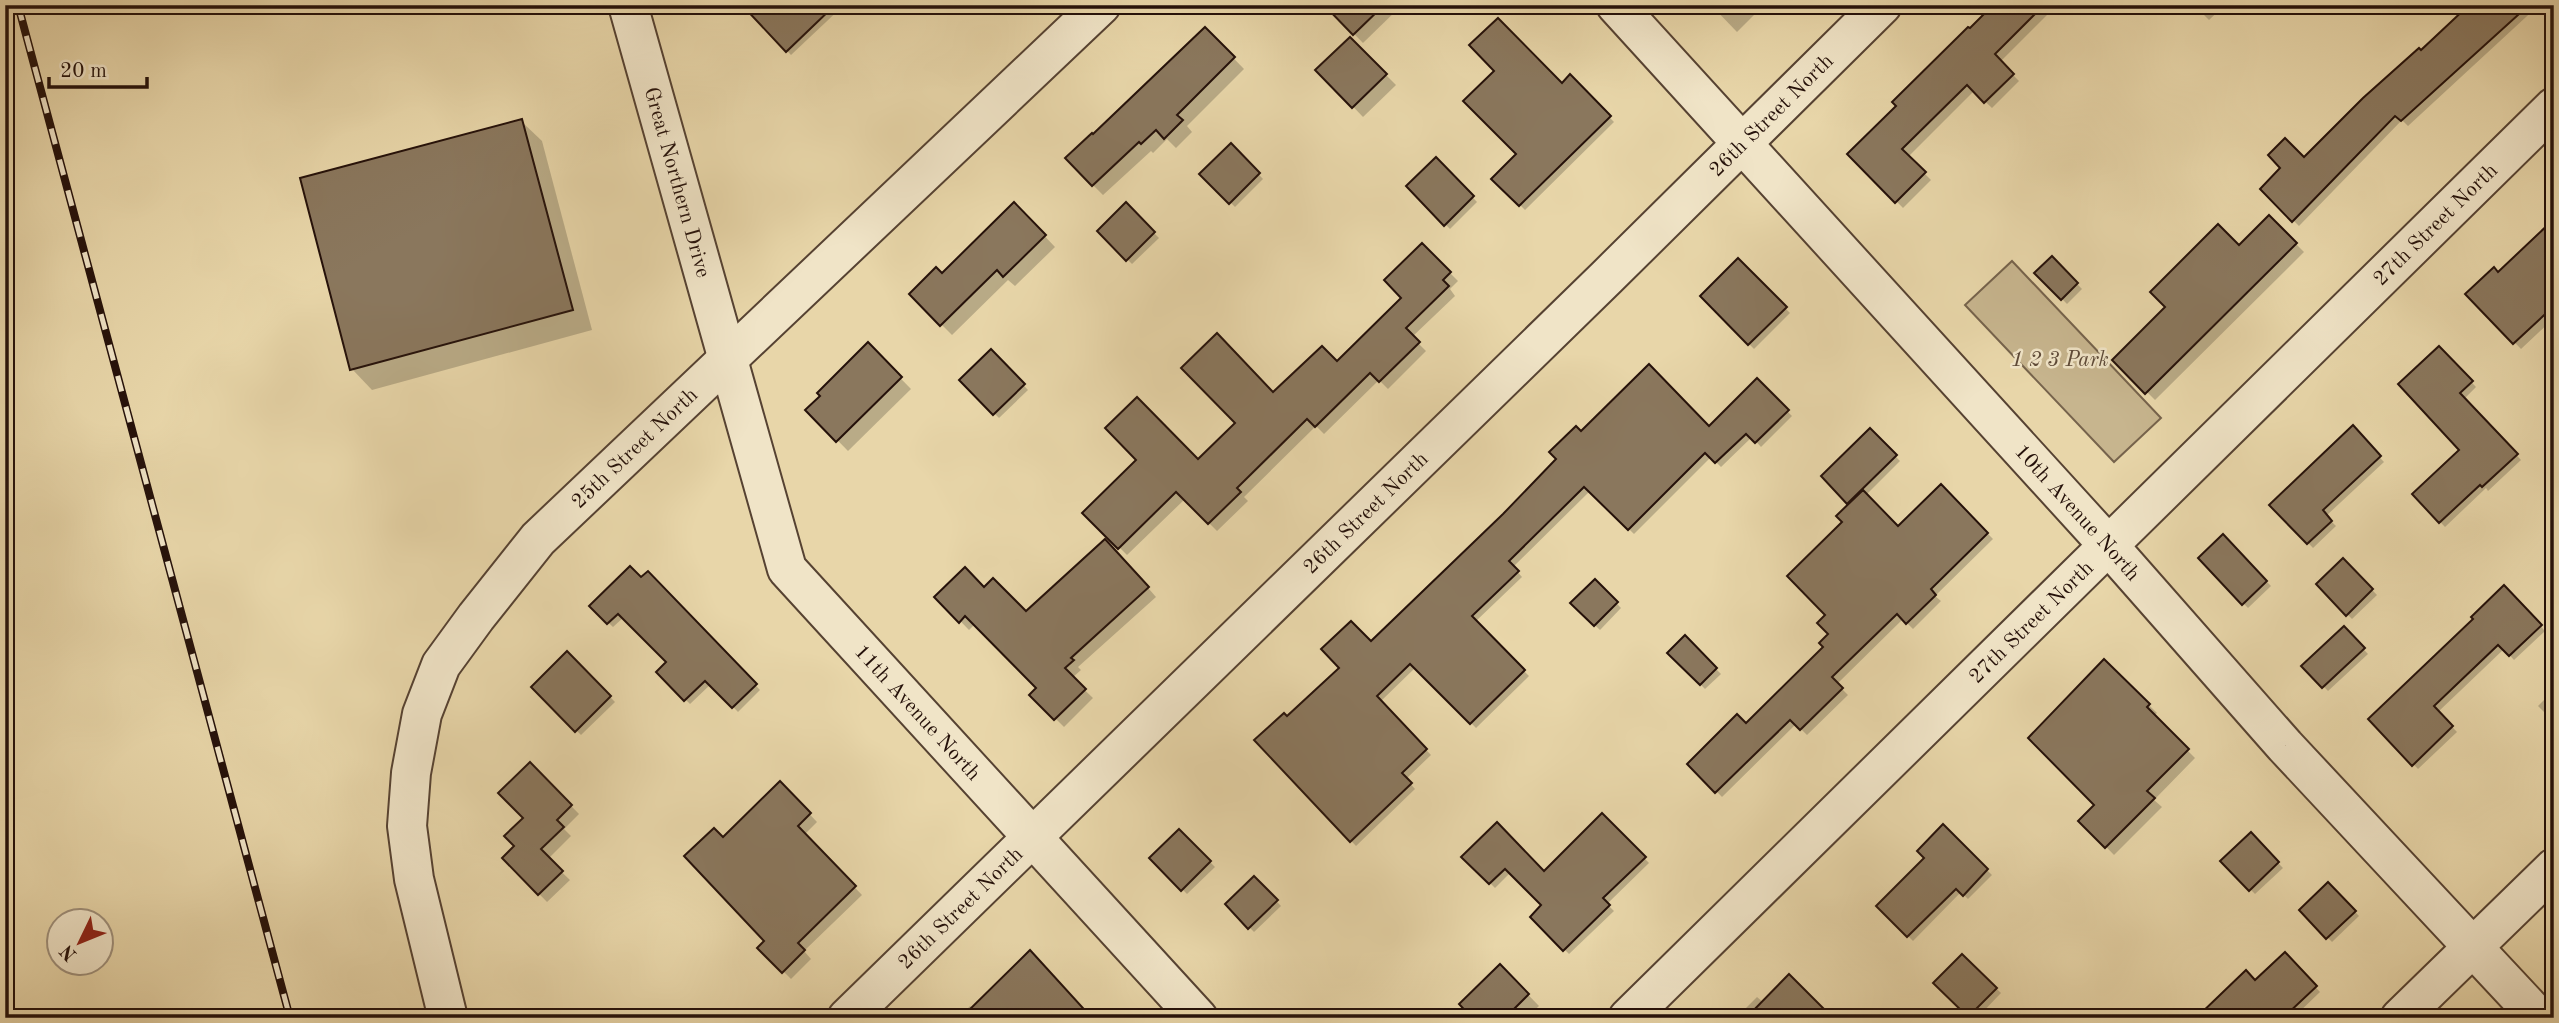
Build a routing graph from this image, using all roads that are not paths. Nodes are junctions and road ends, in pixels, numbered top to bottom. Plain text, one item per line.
1 (628, 5) edge
2 (1101, 5) edge
3 (1616, 5) edge
4 (1882, 5) edge
5 (2554, 107) edge
6 (1742, 143) junction
7 (727, 360) junction
8 (2108, 545) junction
9 (1032, 837) junction
10 (2554, 868) edge
11 (2474, 946) junction
12 (447, 1012) edge
13 (847, 1018) edge
14 (1198, 1018) edge
15 (1628, 1018) edge
16 (2400, 1018) edge
17 (2539, 1018) edge

1 - 7 street, Great Northern Drive
2 - 7 street, 25th Street North
3 - 6 street, 10th Avenue North
4 - 6 street, 26th Street North
5 - 8 street, 27th Street North
6 - 8 street, 10th Avenue North
6 - 9 street, 26th Street North
7 - 9 street, 11th Avenue North
7 - 12 street, 25th Street North
8 - 11 street, 10th Avenue North
8 - 15 street, 27th Street North
9 - 13 street, 26th Street North
9 - 14 street, 11th Avenue North
10 - 11 street
11 - 16 street
11 - 17 street, 10th Avenue North

